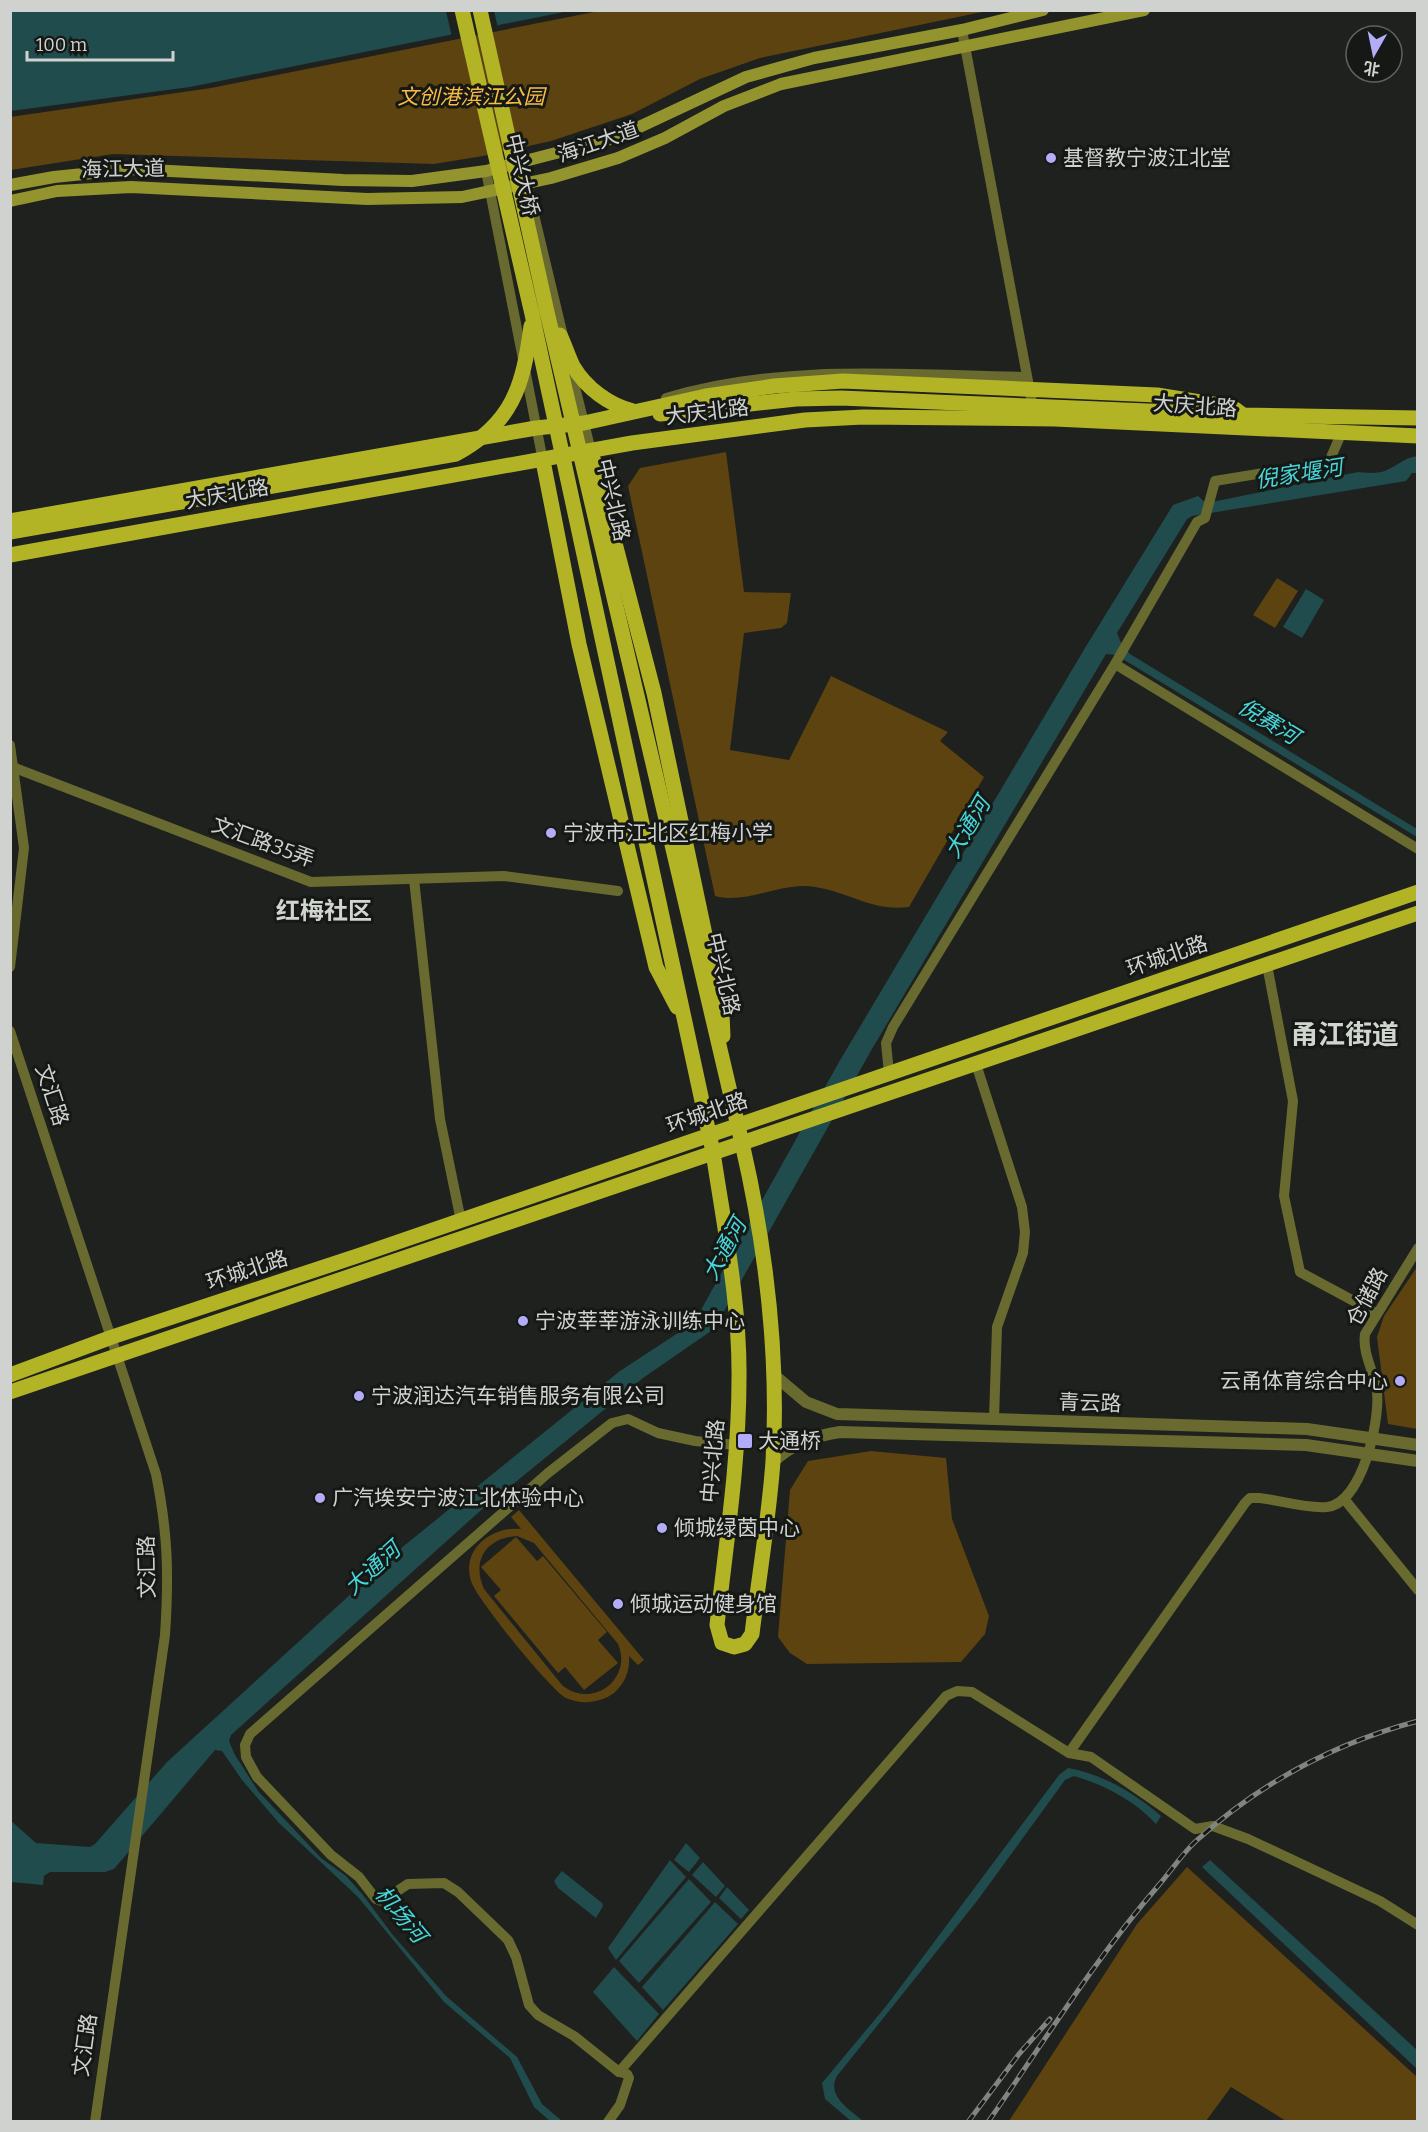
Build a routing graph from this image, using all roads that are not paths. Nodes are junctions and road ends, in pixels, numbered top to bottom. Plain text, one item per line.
1 (462, 10) edge
2 (480, 10) edge
3 (1043, 10) edge
4 (1144, 10) edge
5 (962, 30) junction
6 (965, 47) junction
7 (521, 163) junction
8 (486, 171) junction
9 (526, 183) junction
10 (10, 185) edge
11 (490, 190) junction
12 (10, 201) edge
13 (540, 313) junction
14 (1027, 383) junction
15 (1034, 413) junction
16 (1243, 415) junction
17 (1418, 418) edge
18 (584, 423) junction
19 (536, 428) junction
20 (1341, 434) junction
21 (1418, 436) edge
22 (591, 451) junction
23 (543, 461) junction
24 (10, 521) edge
25 (10, 532) edge
26 (10, 555) edge
27 (1115, 664) junction
28 (10, 745) edge
29 (13, 768) edge
30 (1418, 849) edge
31 (414, 879) junction
32 (618, 891) dead end
33 (1418, 892) edge
34 (1418, 913) edge
35 (1267, 965) junction
36 (10, 966) edge
37 (685, 1023) junction
38 (10, 1031) edge
39 (976, 1064) junction
40 (725, 1072) junction
41 (890, 1073) junction
42 (737, 1126) junction
43 (708, 1135) junction
44 (742, 1143) junction
45 (713, 1152) junction
46 (461, 1221) junction
47 (1418, 1248) edge
48 (1376, 1313) junction
49 (112, 1337) junction
50 (117, 1355) junction
51 (10, 1375) edge
52 (774, 1375) junction
53 (10, 1392) edge
54 (994, 1419) junction
55 (1373, 1439) junction
56 (736, 1444) junction
57 (1418, 1445) edge
58 (1367, 1454) junction
59 (1418, 1461) edge
60 (773, 1462) junction
61 (1345, 1500) junction
62 (1418, 1590) edge
63 (1069, 1753) junction
64 (1418, 1925) edge
65 (619, 2072) junction
66 (95, 2121) edge
67 (608, 2121) edge

1 - 13 main road, 中兴大桥
2 - 13 main road, 中兴大桥
3 - 5 main road, 海江大道
4 - 6 main road, 海江大道
5 - 6 street
5 - 7 main road, 海江大道
6 - 9 main road, 海江大道
6 - 14 street
7 - 8 main road, 海江大道
7 - 9 street
8 - 10 main road, 海江大道
8 - 11 street
9 - 11 main road, 海江大道
9 - 18 street
11 - 12 main road, 海江大道
11 - 19 street
13 - 15 main road
13 - 25 main road
13 - 37 main road, 中兴北路
13 - 40 main road, 中兴北路
14 - 15 street
14 - 16 main road, 大庆北路
14 - 18 main road, 大庆北路
15 - 16 main road, 大庆北路
15 - 20 main road, 大庆北路
15 - 22 main road, 大庆北路
16 - 17 main road, 大庆北路
18 - 19 main road, 大庆北路
18 - 22 street
19 - 23 street
19 - 24 main road, 大庆北路
20 - 21 main road, 大庆北路
20 - 27 street
22 - 23 main road, 大庆北路
22 - 40 main road
23 - 26 main road, 大庆北路
23 - 37 main road
27 - 30 street
27 - 41 street
28 - 29 street
29 - 31 street, 文汇路35弄
29 - 36 street
31 - 32 street, 文汇路35弄
31 - 46 street
33 - 41 main road, 环城北路
34 - 35 main road, 环城北路
35 - 39 main road, 环城北路
35 - 48 street
37 - 43 main road, 中兴北路
38 - 49 street, 文汇路
39 - 44 main road, 环城北路
39 - 54 street
40 - 42 main road, 中兴北路
41 - 42 main road, 环城北路
42 - 43 main road, 环城北路
42 - 44 main road, 中兴北路
43 - 45 main road, 中兴北路
43 - 46 main road, 环城北路
44 - 45 main road, 环城北路
44 - 52 main road, 中兴北路
45 - 50 main road, 环城北路
45 - 56 main road, 中兴北路
46 - 49 main road, 环城北路
47 - 48 street, 仓储路
48 - 55 street, 仓储路
49 - 50 street, 文汇路
49 - 51 main road, 环城北路
50 - 53 main road, 环城北路
50 - 66 street, 文汇路
52 - 54 street, 青云路
52 - 60 main road, 中兴北路
54 - 55 street, 青云路
55 - 57 street, 青云路
55 - 58 street, 仓储路
56 - 60 main road, 中兴北路
56 - 65 street
58 - 59 street, 青云路
58 - 60 street, 青云路
58 - 61 street, 仓储路
61 - 62 street
61 - 63 street
63 - 64 street
63 - 65 street
65 - 67 street

